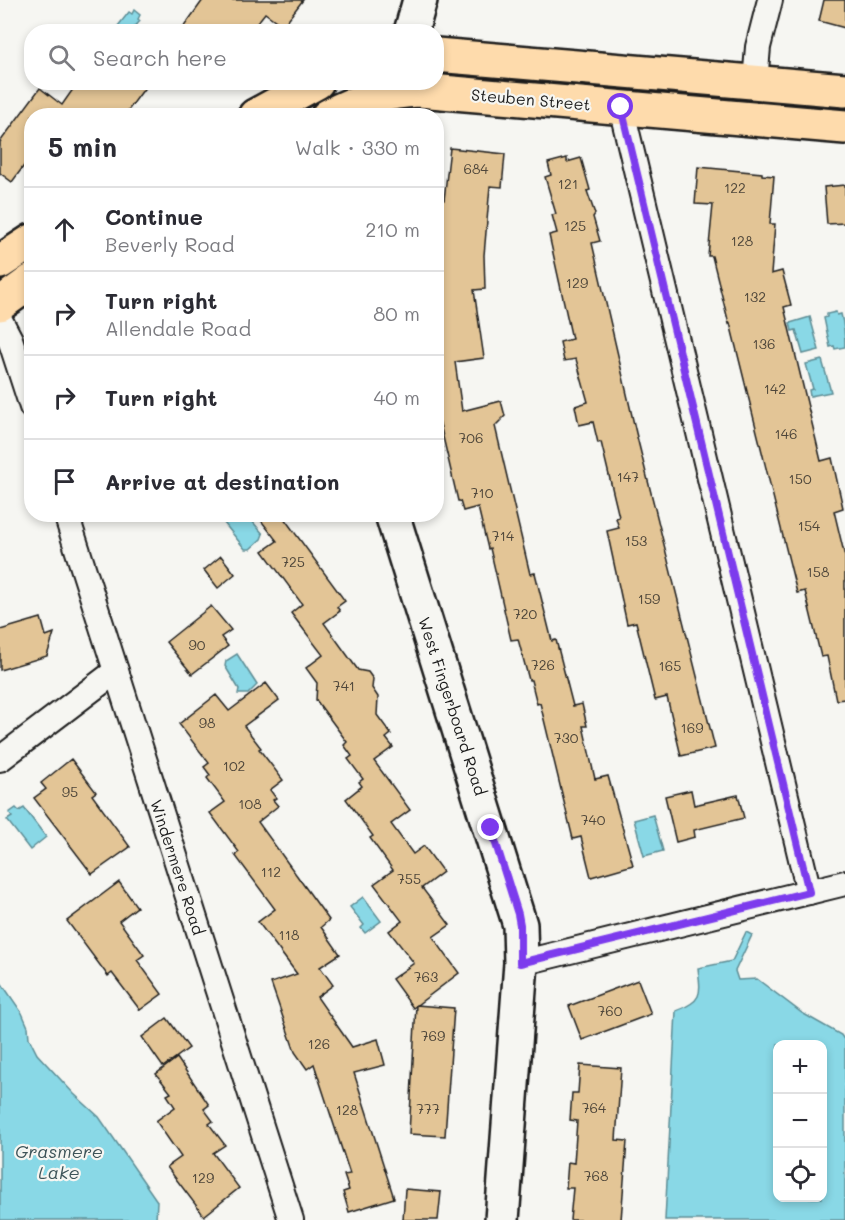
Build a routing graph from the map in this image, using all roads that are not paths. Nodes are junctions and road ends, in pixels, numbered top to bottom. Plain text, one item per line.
1 (420, 0) edge
2 (770, 0) edge
3 (413, 24) edge
4 (444, 56) edge
5 (755, 82) junction
6 (302, 90) edge
7 (845, 90) edge
8 (392, 97) edge
9 (621, 107) junction
10 (270, 108) edge
11 (346, 108) edge
12 (845, 127) edge
13 (24, 246) edge
14 (0, 262) edge
15 (24, 288) edge
16 (0, 304) edge
17 (0, 320) edge
18 (24, 382) edge
19 (69, 522) edge
20 (395, 522) edge
21 (116, 671) junction
22 (0, 759) edge
23 (845, 883) edge
24 (809, 892) junction
25 (520, 963) junction
26 (291, 1220) edge
27 (502, 1220) edge

1 - 3 street
2 - 5 street
4 - 5 main road
5 - 7 main road
6 - 10 main road
8 - 9 main road, Steuben Street
8 - 11 main road, Steuben Street
9 - 12 main road, Steuben Street
9 - 24 street
13 - 14 main road
15 - 16 main road
17 - 18 street
19 - 21 street, Windermere Road
20 - 25 street, West Fingerboard Road
21 - 22 street
21 - 26 street, Windermere Road
23 - 24 street
24 - 25 street
25 - 27 street, West Fingerboard Road

